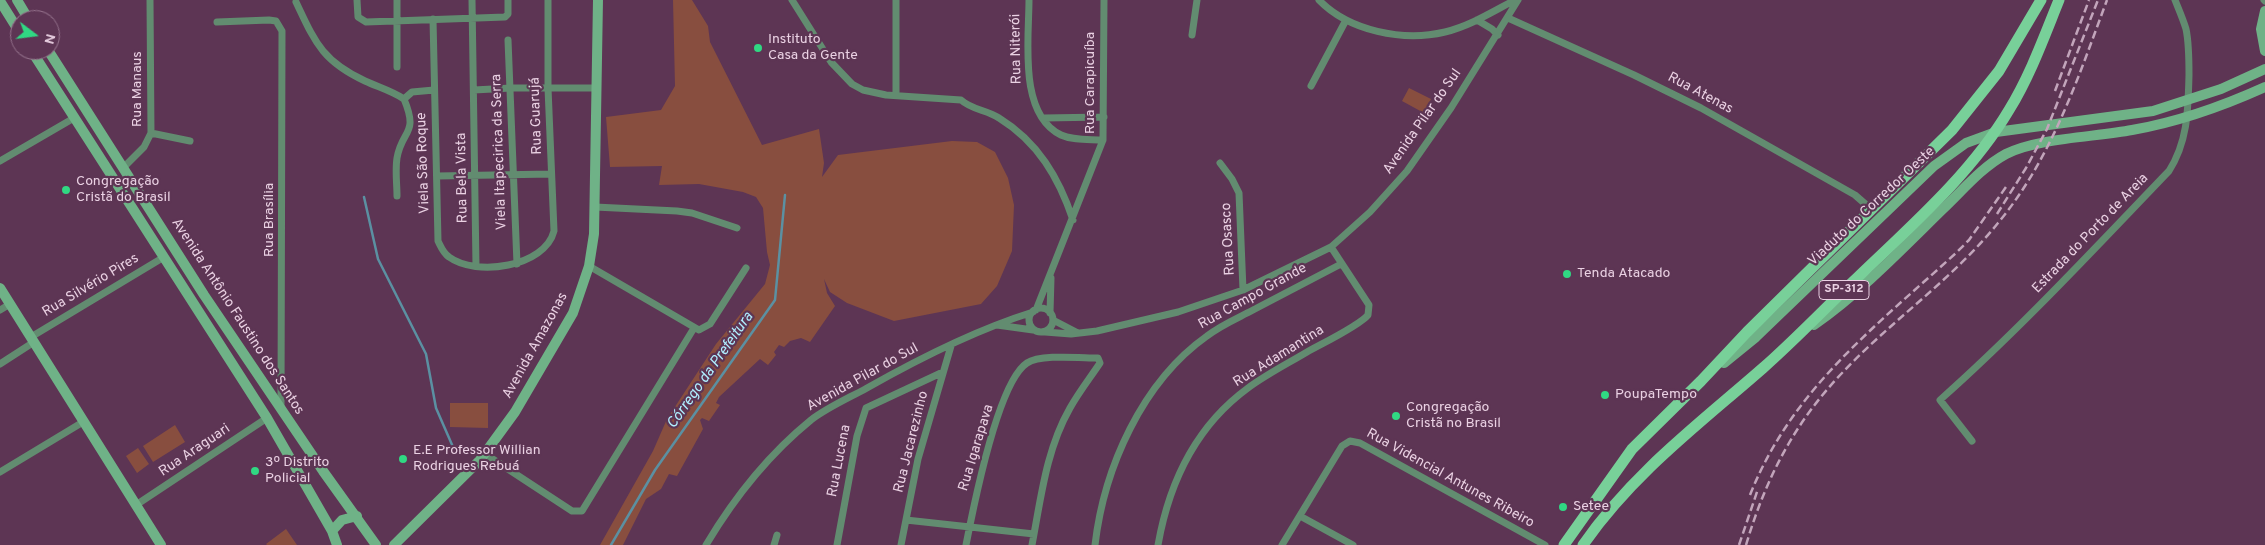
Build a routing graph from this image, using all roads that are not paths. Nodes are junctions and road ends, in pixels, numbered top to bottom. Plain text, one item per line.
1 (150, 0) edge
2 (357, 0) edge
3 (397, 0) edge
4 (472, 0) edge
5 (508, 0) edge
6 (548, 0) edge
7 (598, 0) edge
8 (792, 0) edge
9 (896, 0) edge
10 (1029, 0) edge
11 (1104, 0) edge
12 (1197, 0) edge
13 (1319, 0) edge
14 (1517, 0) edge
15 (2041, 0) edge
16 (2059, 0) edge
17 (2175, 0) edge
18 (0, 1) edge
19 (296, 2) dead end
20 (2265, 11) edge
21 (472, 14) junction
22 (10, 17) edge
23 (1508, 18) junction
24 (433, 19) junction
25 (1346, 20) junction
26 (1477, 20) junction
27 (397, 21) junction
28 (217, 22) dead end
29 (1192, 35) dead end
30 (1498, 35) junction
31 (508, 40) dead end
32 (2265, 51) edge
33 (37, 60) edge
34 (54, 60) edge
35 (397, 67) dead end
36 (2265, 69) edge
37 (1311, 86) dead end
38 (434, 87) junction
39 (2265, 87) edge
40 (512, 88) junction
41 (548, 88) junction
42 (597, 88) junction
43 (474, 90) junction
44 (896, 94) junction
45 (404, 100) junction
46 (1104, 117) junction
47 (74, 118) junction
48 (1044, 118) junction
49 (151, 132) junction
50 (1103, 140) junction
51 (190, 141) dead end
52 (0, 161) edge
53 (1220, 163) dead end
54 (123, 168) junction
55 (513, 174) junction
56 (551, 174) junction
57 (475, 175) junction
58 (437, 176) junction
59 (397, 196) dead end
60 (595, 207) junction
61 (1876, 212) junction
62 (1073, 220) junction
63 (737, 228) dead end
64 (1331, 247) junction
65 (164, 257) junction
66 (517, 264) junction
67 (1341, 264) junction
68 (476, 266) junction
69 (589, 266) junction
70 (746, 268) dead end
71 (1051, 276) junction
72 (0, 288) edge
73 (1243, 290) junction
74 (10, 304) junction
75 (0, 310) edge
76 (1034, 311) junction
77 (1052, 316) junction
78 (994, 324) junction
79 (694, 328) junction
80 (1033, 330) junction
81 (1044, 332) junction
82 (1078, 334) junction
83 (1800, 334) junction
84 (32, 339) junction
85 (951, 346) junction
86 (0, 364) edge
87 (943, 372) junction
88 (281, 410) junction
89 (267, 418) junction
90 (83, 422) junction
91 (1972, 441) dead end
92 (485, 454) junction
93 (0, 472) edge
94 (136, 504) junction
95 (356, 516) junction
96 (1300, 516) junction
97 (906, 520) junction
98 (970, 526) junction
99 (332, 531) junction
100 (1034, 534) junction
101 (777, 535) dead end
102 (396, 543) edge
103 (376, 544) edge
104 (161, 545) edge
105 (337, 545) edge
106 (706, 545) edge
107 (774, 545) edge
108 (837, 545) edge
109 (901, 545) edge
110 (966, 545) edge
111 (1032, 545) edge
112 (1097, 545) edge
113 (1158, 545) edge
114 (1282, 545) edge
115 (1353, 545) edge
116 (1545, 545) edge
117 (1564, 545) edge
118 (1583, 545) edge

1 - 49 street, Rua Manaus
2 - 27 street
3 - 27 street
4 - 21 street, Rua Bela Vista
5 - 21 street
6 - 41 street, Rua Guarujá
7 - 42 main road, Avenida Amazonas
8 - 44 street
9 - 44 street
10 - 48 street, Rua Niterói
11 - 46 street, Rua Carapicuíba
12 - 29 street
13 - 25 street
14 - 23 street, Avenida Pilar do Sul
14 - 26 street
15 - 61 main road, SP-312
16 - 83 main road, SP-312
17 - 91 street, Estrada do Porto de Areia
18 - 22 main road
19 - 45 street
20 - 32 main road
21 - 24 street
21 - 43 street, Rua Bela Vista
23 - 30 street, Avenida Pilar do Sul
23 - 61 street, Rua Atenas
24 - 27 street
24 - 38 street, Viela São Roque
25 - 26 street
25 - 37 street
26 - 30 street
27 - 35 street
28 - 88 street, Rua Brasília
30 - 64 street, Avenida Pilar do Sul
31 - 40 street, Viela Itapecirica da Serra
33 - 47 main road, Avenida Antônio Faustino dos Santos
34 - 54 main road, Avenida Antônio Faustino dos Santos
36 - 61 main road, Viaduto do Corredor Oeste
38 - 45 street
38 - 58 street, Viela São Roque
39 - 83 main road
40 - 41 street
40 - 43 street
40 - 55 street, Viela Itapecirica da Serra
41 - 42 street
41 - 56 street, Rua Guarujá
42 - 60 main road, Avenida Amazonas
43 - 57 street, Rua Bela Vista
44 - 62 street
45 - 59 street
46 - 48 street
46 - 50 street, Rua Carapicuíba
47 - 52 street
47 - 65 main road, Avenida Antônio Faustino dos Santos
48 - 50 street, Rua Niterói
49 - 51 street
49 - 54 street, Rua Manaus
50 - 62 street, Rua Carapicuíba
53 - 73 street, Rua Osasco
54 - 88 main road, Avenida Antônio Faustino dos Santos
55 - 56 street
55 - 57 street
55 - 66 street, Viela Itapecirica da Serra
56 - 66 street, Rua Guarujá
57 - 58 street
57 - 68 street, Rua Bela Vista
58 - 68 street, Viela São Roque
60 - 63 street
60 - 69 main road, Avenida Amazonas
61 - 117 main road, SP-312
62 - 71 street, Rua Carapicuíba
64 - 67 street
64 - 73 street, Avenida Pilar do Sul
65 - 84 street, Rua Silvério Pires
65 - 89 main road, Avenida Antônio Faustino dos Santos
66 - 68 street
67 - 112 street, Rua Campo Grande
67 - 113 street, Rua Adamantina
69 - 79 street
69 - 92 main road, Avenida Amazonas
70 - 79 street
71 - 76 street, Rua Carapicuíba
71 - 77 street, Rua Carapicuíba
72 - 74 main road
73 - 82 street, Avenida Pilar do Sul
74 - 75 street
74 - 84 main road
76 - 77 street, Avenida Pilar do Sul
76 - 78 street, Avenida Pilar do Sul
76 - 80 street
77 - 81 street
77 - 82 street, Avenida Pilar do Sul
78 - 80 street, Avenida Pilar do Sul
78 - 85 street, Avenida Pilar do Sul
79 - 92 street
80 - 81 street, Avenida Pilar do Sul
81 - 82 street, Avenida Pilar do Sul
83 - 118 main road, SP-312
84 - 86 street, Rua Silvério Pires
84 - 90 main road
85 - 87 street, Rua Jacarezinho
85 - 106 street, Avenida Pilar do Sul
87 - 97 street, Rua Jacarezinho
87 - 108 street, Rua Lucena
88 - 95 main road, Avenida Antônio Faustino dos Santos
89 - 94 street, Rua Araguari
89 - 99 main road, Avenida Antônio Faustino dos Santos
90 - 93 street
90 - 94 main road
92 - 102 main road, Avenida Amazonas
94 - 104 main road
95 - 99 main road
95 - 103 main road, Avenida Antônio Faustino dos Santos
96 - 114 street
96 - 115 street
96 - 116 street, Rua Videncial Antunes Ribeiro
97 - 98 street
97 - 109 street, Rua Jacarezinho
98 - 100 street
98 - 100 street, Rua Igarapava
98 - 110 street, Rua Igarapava
99 - 105 main road, Avenida Antônio Faustino dos Santos
100 - 111 street
101 - 107 street
102 - 103 main road, Avenida Amazonas

